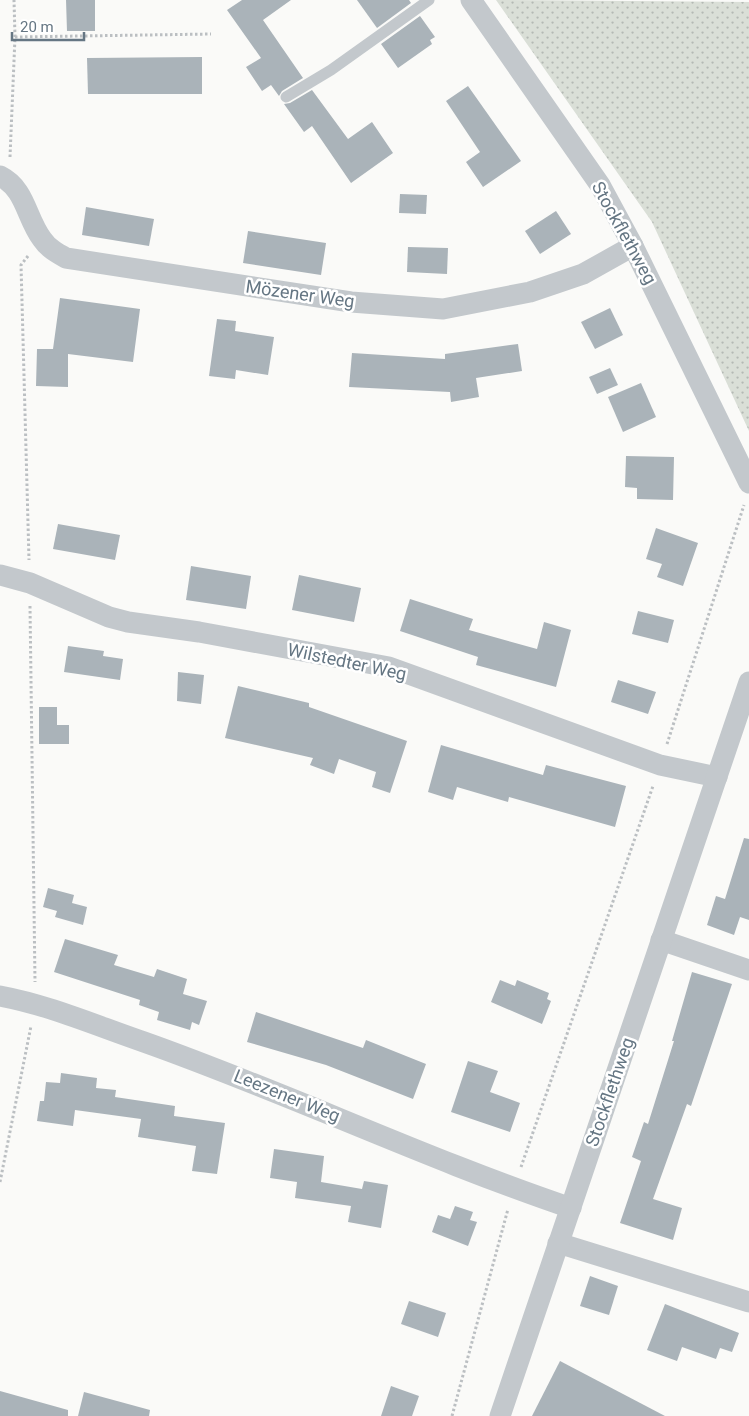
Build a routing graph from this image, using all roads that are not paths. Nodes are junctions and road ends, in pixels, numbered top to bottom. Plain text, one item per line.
1 (429, 0) edge
2 (471, 0) edge
3 (286, 97) dead end
4 (5, 178) edge
5 (633, 246) junction
6 (748, 491) edge
7 (0, 575) edge
8 (749, 682) edge
9 (717, 777) junction
10 (661, 940) junction
11 (749, 970) edge
12 (0, 996) edge
13 (570, 1208) junction
14 (558, 1243) junction
15 (749, 1302) edge
16 (500, 1416) edge

1 - 3 lane
2 - 5 street, Stockflethweg
4 - 5 street, Mözener Weg
5 - 6 street, Stockflethweg
7 - 9 street, Wilstedter Weg
8 - 9 street, Stockflethweg
9 - 10 street, Stockflethweg
10 - 11 street
10 - 13 street, Stockflethweg
12 - 13 street, Leezener Weg
13 - 14 street, Stockflethweg
14 - 15 street
14 - 16 street, Stockflethweg

